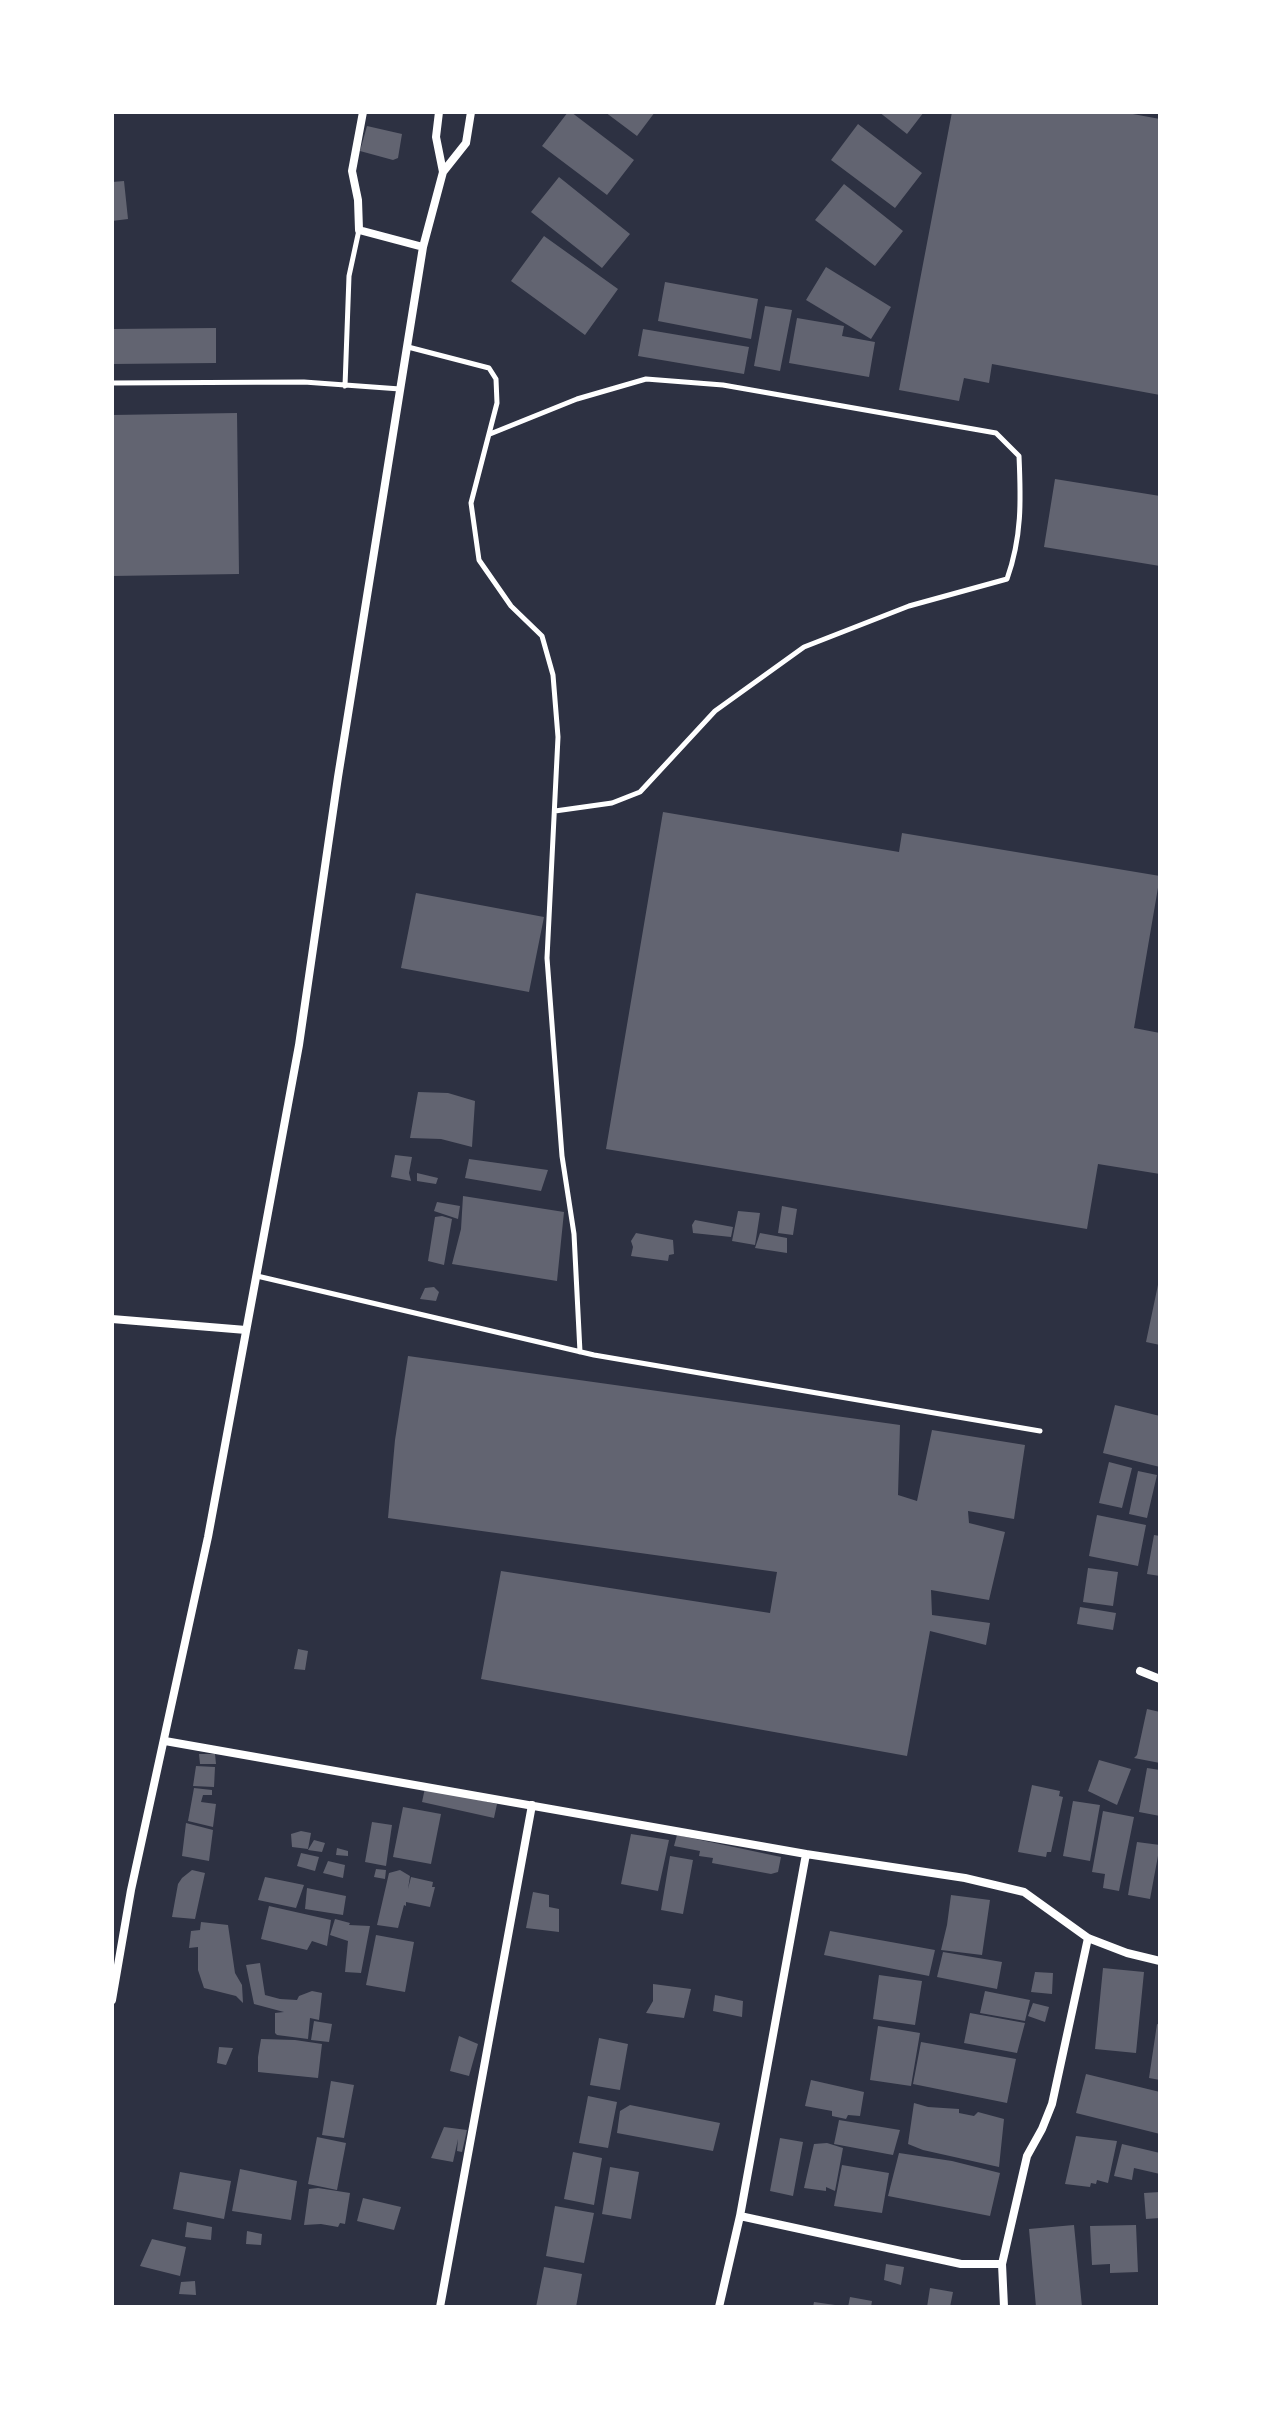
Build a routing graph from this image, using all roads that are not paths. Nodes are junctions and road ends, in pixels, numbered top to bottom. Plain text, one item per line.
1 (363, 112) edge
2 (439, 112) edge
3 (471, 112) edge
4 (443, 172) junction
5 (359, 230) junction
6 (423, 247) junction
7 (407, 346) junction
8 (112, 383) edge
9 (345, 386) junction
10 (400, 389) junction
11 (490, 434) junction
12 (555, 811) junction
13 (256, 1276) junction
14 (112, 1319) edge
15 (246, 1330) junction
16 (580, 1352) junction
17 (1040, 1431) dead end
18 (1140, 1671) dead end
19 (1160, 1679) edge
20 (165, 1741) junction
21 (532, 1805) junction
22 (806, 1854) junction
23 (1088, 1938) junction
24 (1160, 1961) edge
25 (112, 2000) edge
26 (740, 2216) junction
27 (1002, 2264) junction
28 (440, 2307) edge
29 (719, 2307) edge
30 (1004, 2307) edge

1 - 5 street
2 - 4 street
3 - 4 street
4 - 6 street
5 - 6 street
5 - 9 lane
6 - 7 street
7 - 10 street
7 - 11 lane
8 - 9 lane
9 - 10 lane
10 - 13 street
11 - 12 lane
11 - 12 lane
12 - 16 lane
13 - 15 street
13 - 16 lane
14 - 15 street
15 - 20 street
16 - 17 lane
18 - 19 street
20 - 21 street
20 - 25 street
21 - 22 street
21 - 28 street
22 - 23 street
22 - 26 street
23 - 24 street
23 - 27 street
26 - 27 street
26 - 29 street
27 - 30 street

